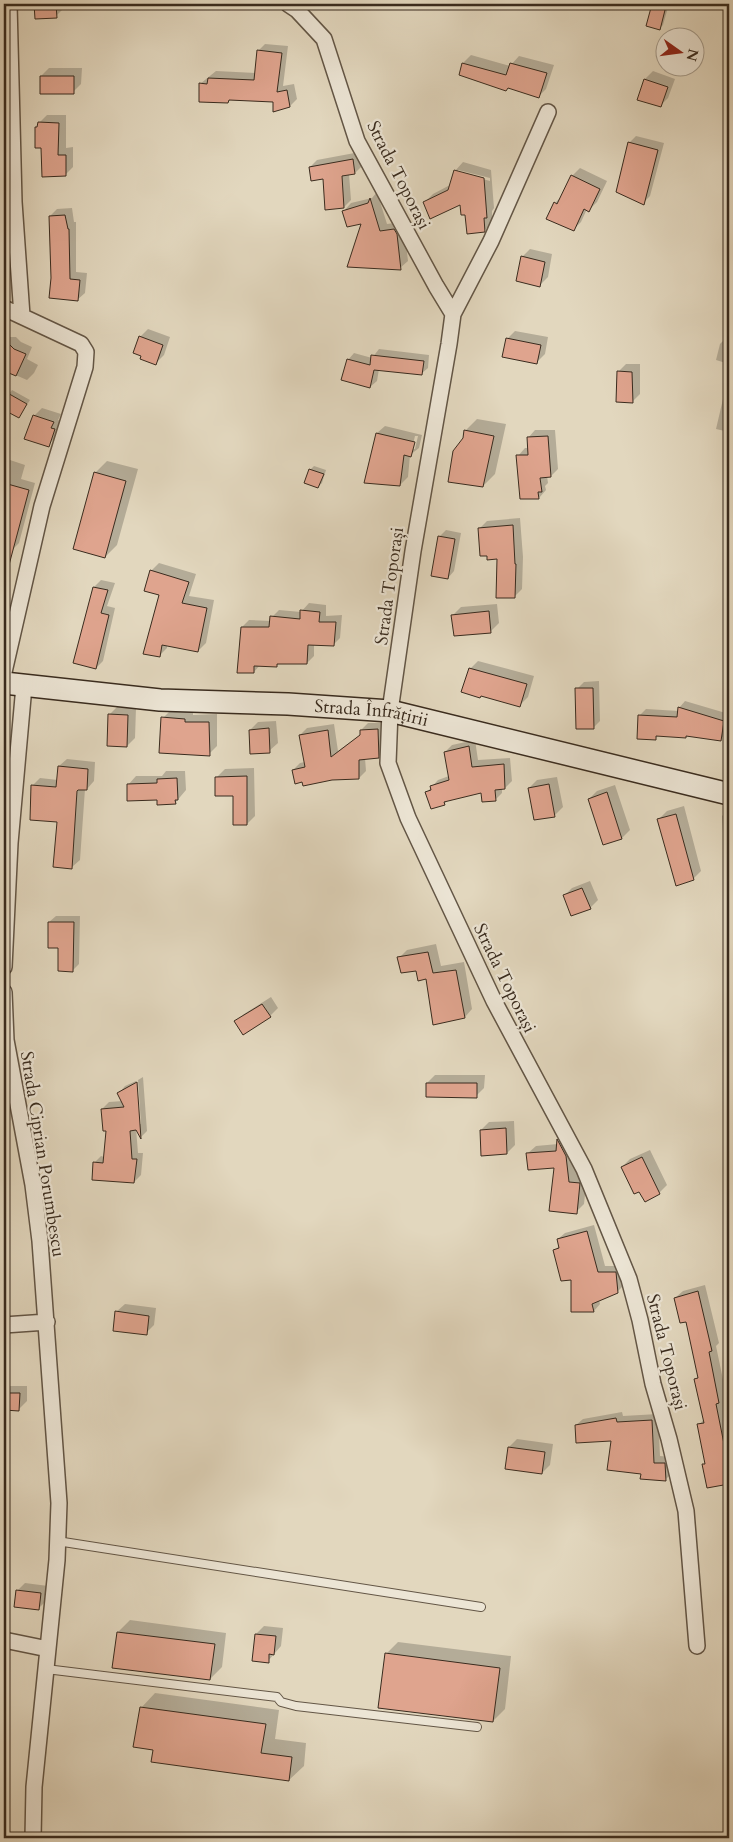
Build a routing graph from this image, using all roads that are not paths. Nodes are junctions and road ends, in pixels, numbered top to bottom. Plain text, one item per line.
1 (9, 4) edge
2 (288, 4) edge
3 (548, 112) dead end
4 (4, 308) edge
5 (452, 314) junction
6 (22, 316) junction
7 (4, 672) edge
8 (14, 684) edge
9 (390, 710) junction
10 (729, 794) edge
11 (4, 967) edge
12 (4, 992) edge
13 (47, 1322) junction
14 (4, 1325) edge
15 (57, 1541) junction
16 (481, 1607) dead end
17 (4, 1640) edge
18 (698, 1646) dead end
19 (48, 1649) junction
20 (46, 1669) junction
21 (477, 1727) dead end
22 (33, 1838) edge

1 - 6 street
2 - 5 street, Strada Toporași
3 - 5 street, Strada Toporași
4 - 6 street
5 - 9 street, Strada Toporași
6 - 7 street
8 - 9 main road, Strada Înfrățirii
8 - 11 street
9 - 10 main road, Strada Înfrățirii
9 - 18 street, Strada Toporași
12 - 13 street, Strada Ciprian Porumbescu
13 - 14 street
13 - 15 street, Strada Ciprian Porumbescu
15 - 16 lane
15 - 19 street, Strada Ciprian Porumbescu
17 - 19 street
19 - 20 street, Strada Ciprian Porumbescu
20 - 21 lane
20 - 22 street, Strada Ciprian Porumbescu

